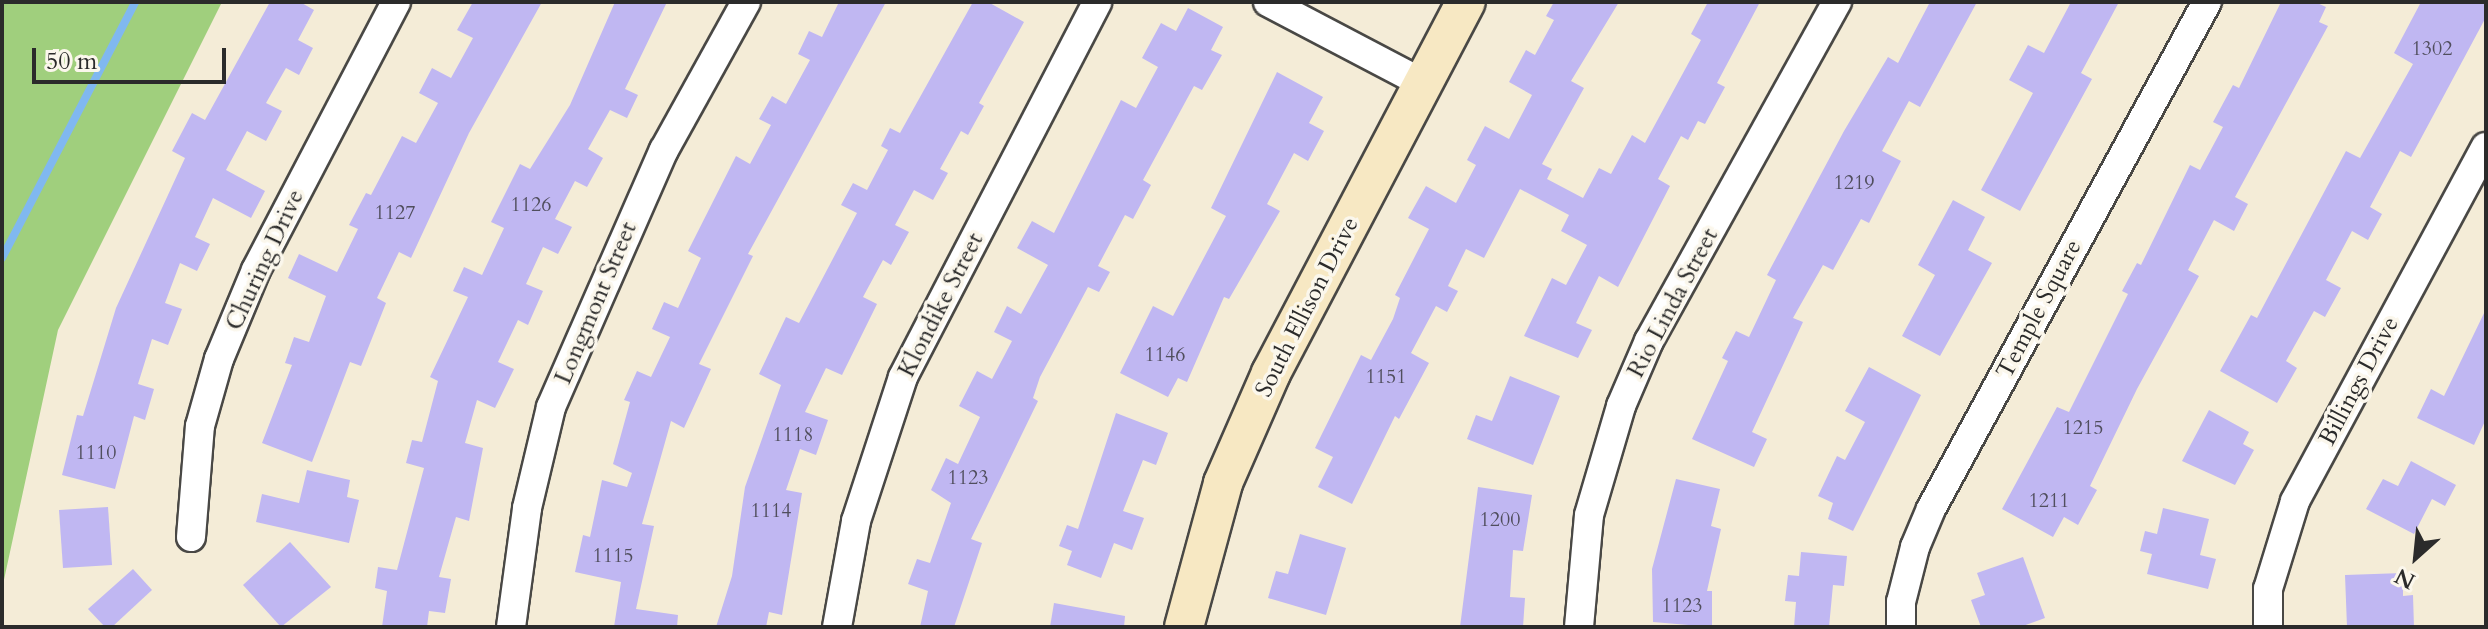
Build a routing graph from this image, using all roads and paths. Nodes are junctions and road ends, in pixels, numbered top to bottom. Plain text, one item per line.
1 (396, 2) edge
2 (746, 2) edge
3 (1097, 2) edge
4 (1268, 2) edge
5 (1466, 2) edge
6 (1837, 2) edge
7 (2207, 2) edge
8 (1422, 83) junction
9 (2486, 147) edge
10 (191, 537) dead end
11 (511, 627) edge
12 (837, 627) edge
13 (1184, 627) edge
14 (1579, 627) edge
15 (1901, 627) edge
16 (2268, 627) edge

1 - 10 street, Churing Drive
2 - 11 street, Longmont Street
3 - 12 street, Klondike Street
4 - 8 street
5 - 8 street, South Ellison Drive
6 - 14 street, Rio Linda Street
7 - 15 street, Temple Square
8 - 13 street, South Ellison Drive
9 - 16 street, Billings Drive

